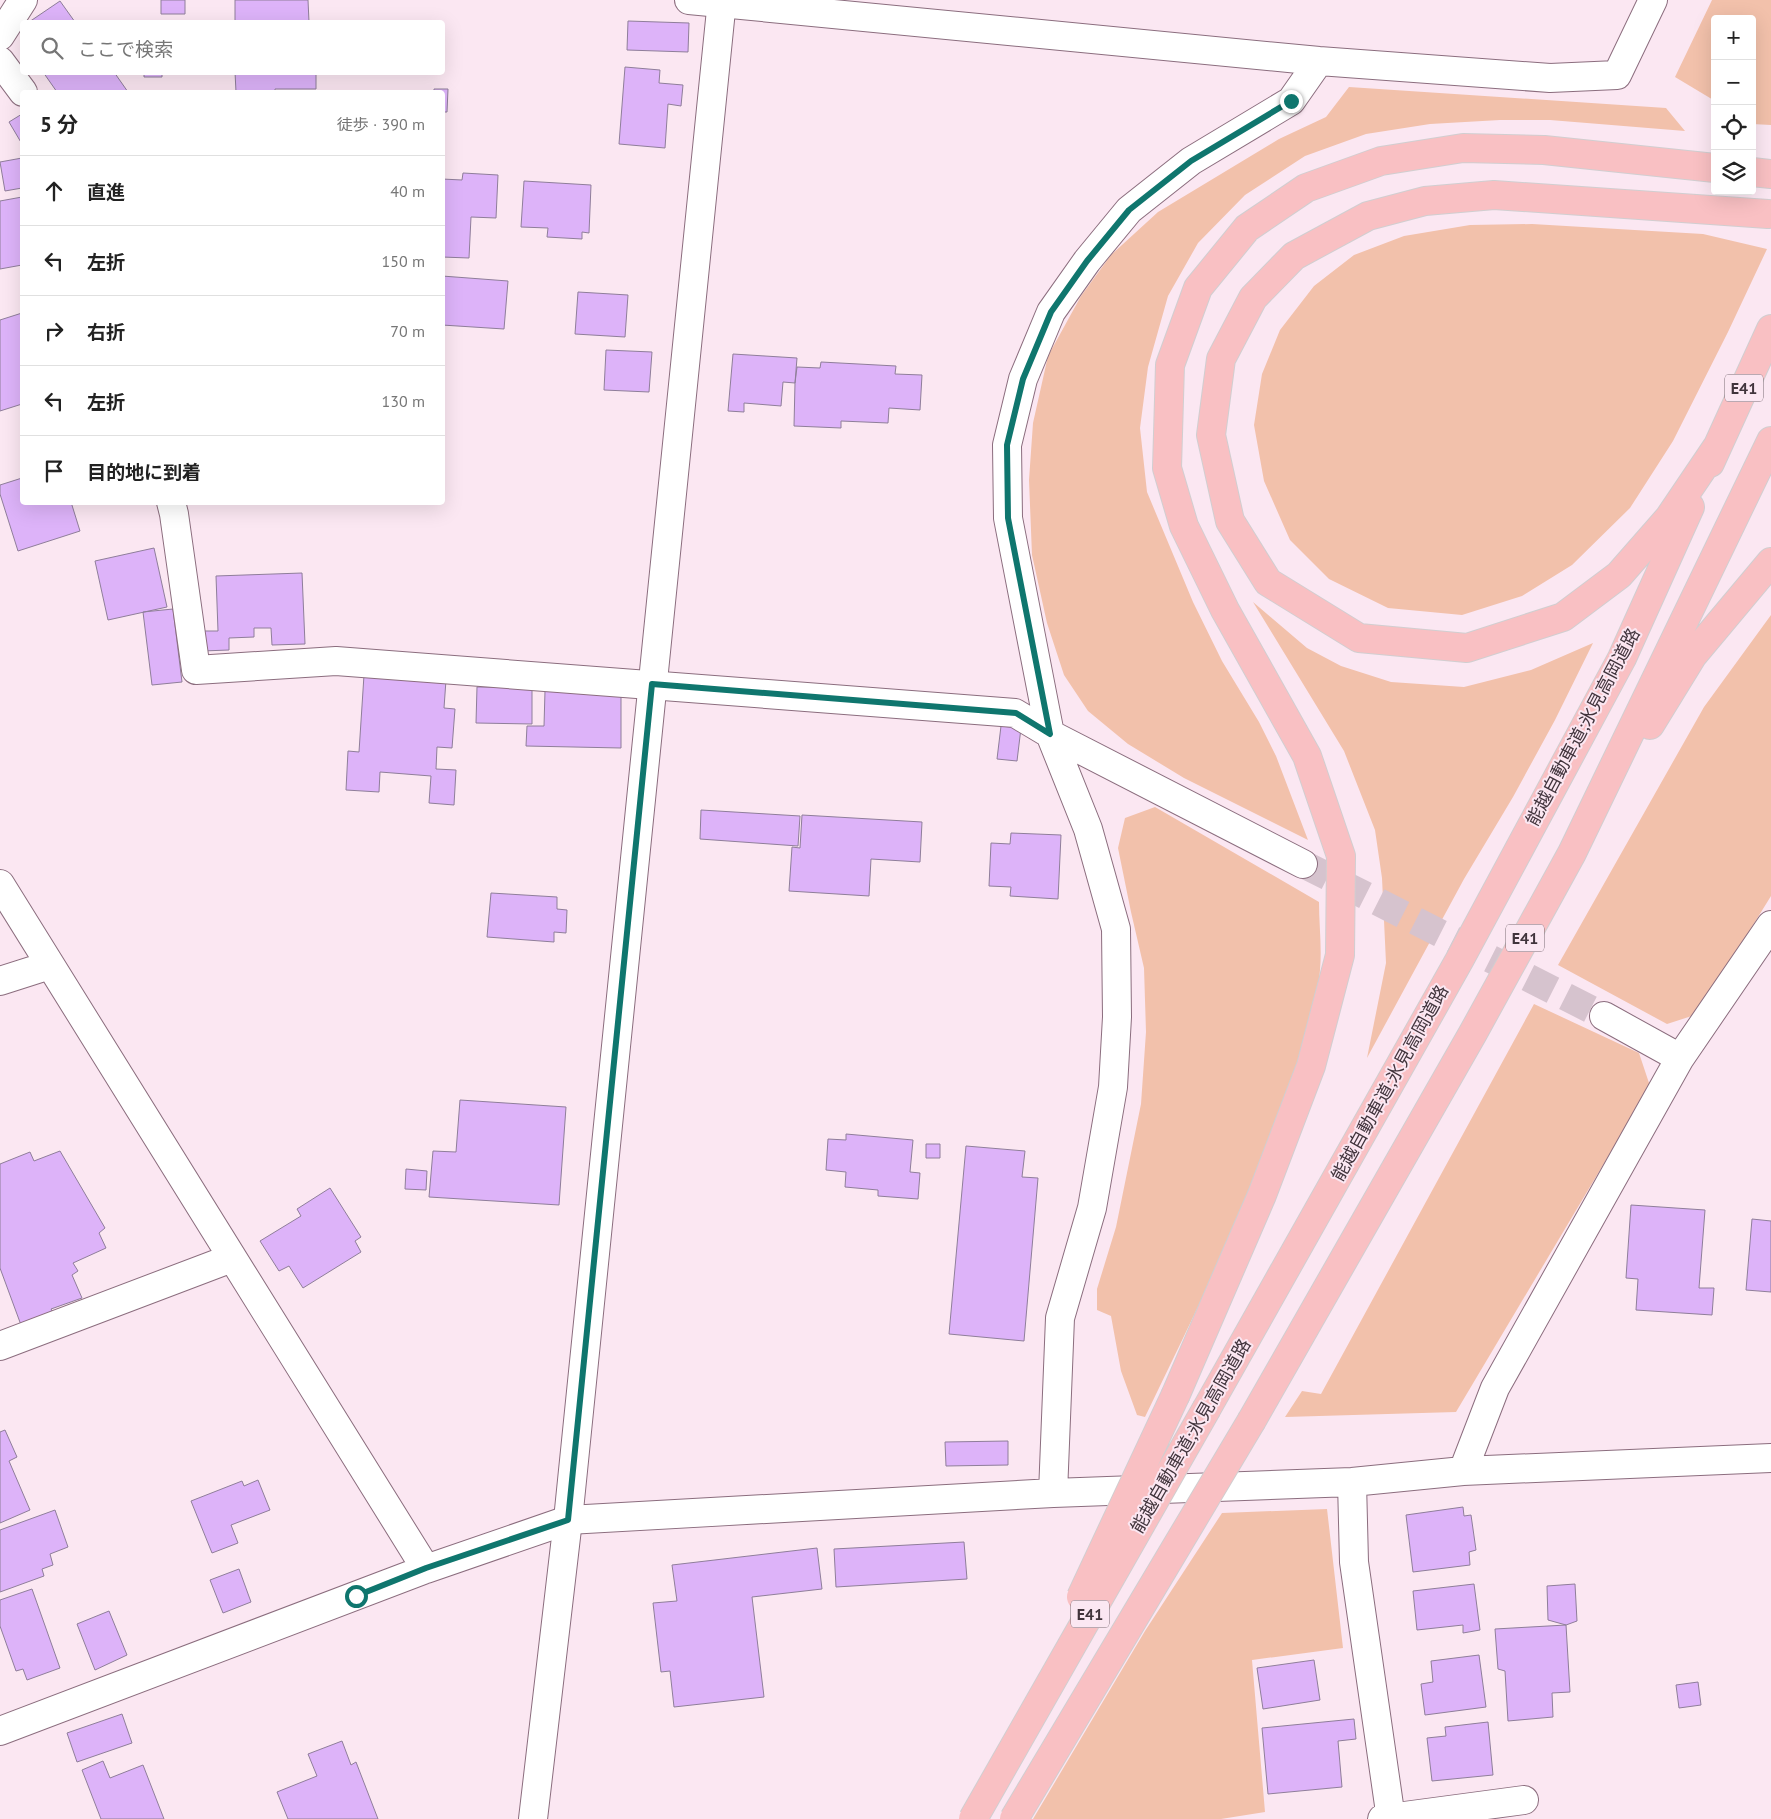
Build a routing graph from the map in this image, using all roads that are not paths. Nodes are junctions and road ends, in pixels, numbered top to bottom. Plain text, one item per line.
1 (23, 0) edge
2 (689, 0) edge
3 (1653, 0) edge
4 (722, 2) edge
5 (0, 36) edge
6 (0, 61) edge
7 (1319, 61) junction
8 (22, 90) edge
9 (1711, 168) edge
10 (1756, 172) edge
11 (1771, 174) edge
12 (1768, 214) dead end
13 (1771, 330) edge
14 (1771, 441) edge
15 (1717, 447) junction
16 (172, 505) edge
17 (1771, 562) edge
18 (652, 684) junction
19 (1050, 734) junction
20 (1572, 853) junction
21 (1303, 864) tunnel mouth
22 (0, 884) edge
23 (1771, 925) edge
24 (50, 966) junction
25 (0, 981) edge
26 (1604, 1016) tunnel mouth
27 (1680, 1058) junction
28 (232, 1258) junction
29 (0, 1346) edge
30 (1771, 1458) edge
31 (1463, 1470) junction
32 (1352, 1482) junction
33 (1053, 1492) junction
34 (568, 1520) junction
35 (426, 1568) junction
36 (0, 1731) edge
37 (999, 1773) junction
38 (1524, 1800) dead end
39 (533, 1819) edge
40 (973, 1819) edge
41 (1014, 1819) edge
42 (1388, 1819) edge

1 - 5 street
2 - 4 street
3 - 7 street
4 - 7 street
4 - 18 street
6 - 8 street
7 - 19 street
9 - 37 highway, bridge
10 - 11 highway
12 - 15 highway
13 - 15 highway, 能越自動車道;氷見高岡道路 / E41
14 - 20 highway, E41
15 - 37 highway, 能越自動車道;氷見高岡道路 / E41, bridge
16 - 18 street
17 - 20 highway
18 - 19 street
18 - 34 street
19 - 21 street
19 - 33 street
20 - 41 highway, E41, bridge
22 - 24 street
23 - 27 street
24 - 25 street
24 - 28 street
26 - 27 street
27 - 31 street
28 - 29 street
28 - 35 street
30 - 31 street
31 - 32 street
32 - 33 street
32 - 42 street
33 - 34 street
34 - 35 street
34 - 39 street
35 - 36 street
37 - 40 highway, 能越自動車道;氷見高岡道路 / E41, bridge
38 - 42 street

